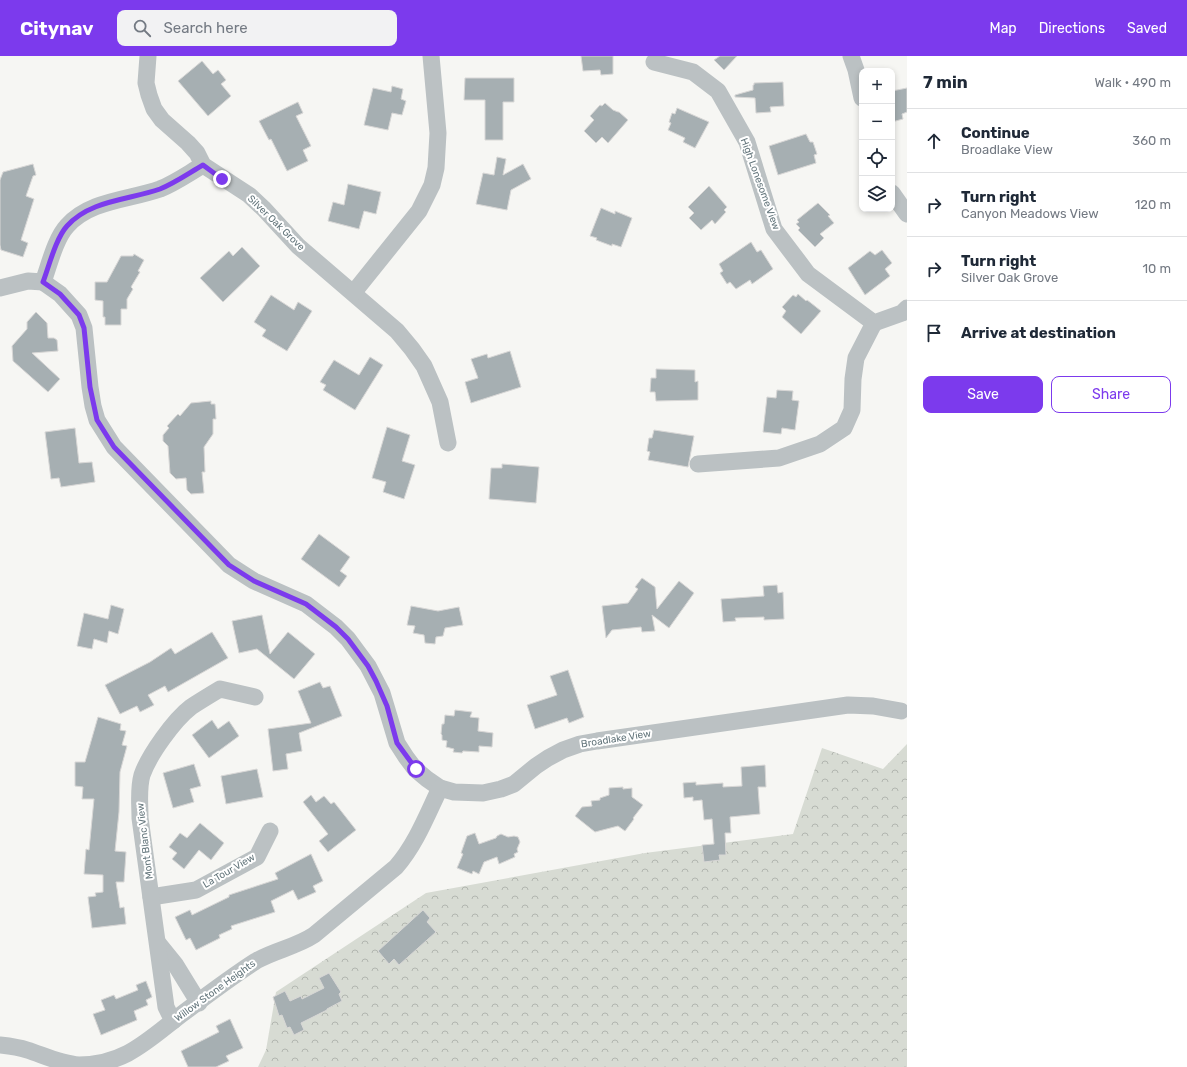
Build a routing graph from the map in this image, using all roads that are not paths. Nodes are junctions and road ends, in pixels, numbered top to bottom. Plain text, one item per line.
1 (148, 56) edge
2 (431, 56) edge
3 (851, 56) edge
4 (654, 62) dead end
5 (859, 84) edge
6 (203, 165) junction
7 (895, 197) edge
8 (907, 214) edge
9 (43, 282) junction
10 (0, 288) edge
11 (354, 292) junction
12 (907, 308) edge
13 (874, 323) junction
14 (448, 443) dead end
15 (698, 464) dead end
16 (254, 698) dead end
17 (901, 711) dead end
18 (440, 788) junction
19 (270, 831) dead end
20 (151, 897) junction
21 (157, 941) junction
22 (198, 1002) junction
23 (173, 1021) junction
24 (0, 1045) edge

1 - 6 street, Silver Oak Grove
2 - 11 street
3 - 5 street
4 - 13 street, High Lonesome View
6 - 9 street
6 - 11 street, Silver Oak Grove
7 - 8 street
9 - 10 street
9 - 18 street, Broadlake View
11 - 14 street, Silver Oak Grove
12 - 13 street
13 - 15 street
16 - 20 street, Mont Blanc View
17 - 18 street, Broadlake View
18 - 22 street, Willow Stone Heights
19 - 20 street, La Tour View
20 - 21 street, Mont Blanc View
21 - 22 street
21 - 23 street, Mont Blanc View
22 - 23 street, Willow Stone Heights
23 - 24 street, Willow Stone Heights

